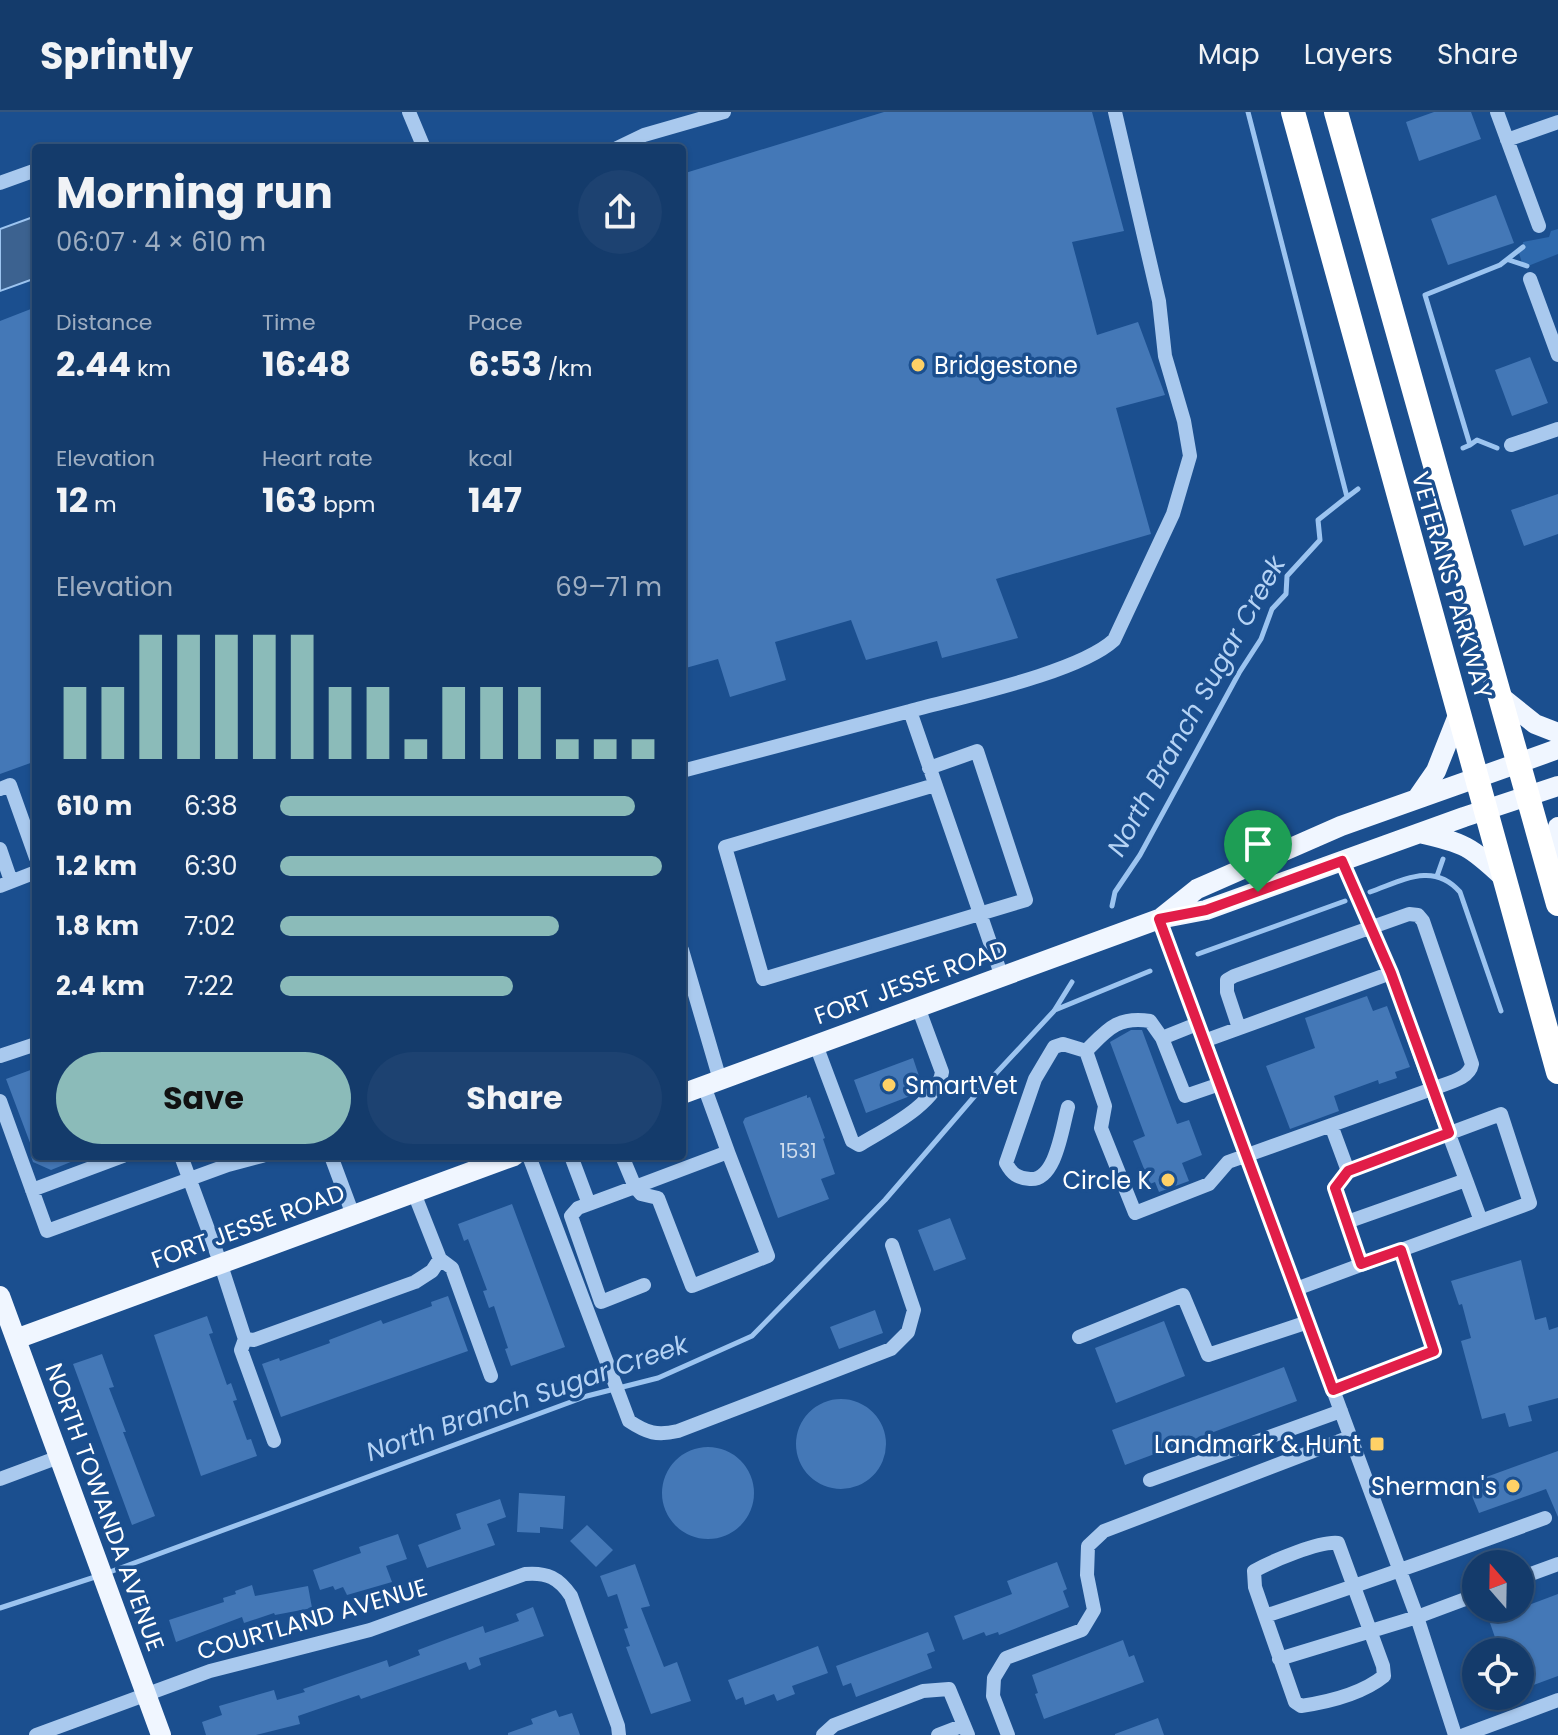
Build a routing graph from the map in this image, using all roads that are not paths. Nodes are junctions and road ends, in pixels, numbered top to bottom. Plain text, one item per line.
1 (409, 112) edge
2 (724, 112) edge
3 (1115, 112) edge
4 (1293, 112) edge
5 (1336, 112) edge
6 (1497, 112) edge
7 (1558, 122) edge
8 (1507, 140) junction
9 (422, 144) edge
10 (625, 144) edge
11 (32, 171) edge
12 (0, 183) edge
13 (1539, 226) dead end
14 (1530, 279) dead end
15 (1558, 355) edge
16 (1558, 429) edge
17 (1511, 445) dead end
18 (1500, 696) junction
19 (910, 711) junction
20 (1459, 713) junction
21 (1558, 733) edge
22 (1558, 749) edge
23 (1519, 762) junction
24 (929, 768) junction
25 (686, 770) edge
26 (1476, 776) junction
27 (935, 785) junction
28 (1558, 786) edge
29 (0, 789) edge
30 (1529, 795) junction
31 (1418, 797) junction
32 (1485, 810) junction
33 (1558, 827) edge
34 (1419, 833) junction
35 (32, 847) edge
36 (0, 849) edge
37 (1342, 861) junction
38 (1547, 865) junction
39 (32, 874) edge
40 (1504, 878) junction
41 (6, 884) edge
42 (1558, 904) edge
43 (981, 915) junction
44 (1159, 919) junction
45 (1371, 927) junction
46 (686, 968) edge
47 (1391, 973) junction
48 (1002, 977) junction
49 (918, 1007) junction
50 (1197, 1024) junction
51 (1239, 1028) junction
52 (1162, 1038) junction
53 (1204, 1041) junction
54 (32, 1045) edge
55 (816, 1045) junction
56 (1086, 1051) junction
57 (0, 1056) edge
58 (1558, 1072) edge
59 (712, 1083) junction
60 (1220, 1084) junction
61 (1432, 1089) junction
62 (686, 1093) edge
63 (0, 1101) edge
64 (1068, 1107) dead end
65 (1331, 1125) junction
66 (1449, 1133) junction
67 (728, 1152) junction
68 (1246, 1155) junction
69 (112, 1160) edge
70 (183, 1160) edge
71 (229, 1160) edge
72 (332, 1160) edge
73 (491, 1160) edge
74 (530, 1160) edge
75 (572, 1160) edge
76 (624, 1160) edge
77 (1348, 1171) junction
78 (191, 1180) junction
79 (1466, 1180) junction
80 (635, 1187) junction
81 (32, 1190) junction
82 (414, 1193) junction
83 (589, 1204) junction
84 (353, 1215) junction
85 (1481, 1221) junction
86 (1347, 1222) junction
87 (892, 1245) dead end
88 (1401, 1250) junction
89 (440, 1259) junction
90 (220, 1262) junction
91 (1361, 1264) junction
92 (644, 1285) dead end
93 (1296, 1289) junction
94 (0, 1296) edge
95 (1308, 1322) junction
96 (1079, 1337) dead end
97 (245, 1339) junction
98 (8, 1342) edge
99 (491, 1376) dead end
100 (1333, 1390) junction
101 (1341, 1411) junction
102 (1350, 1437) junction
103 (274, 1441) dead end
104 (59, 1457) junction
105 (0, 1479) edge
106 (1150, 1480) dead end
107 (1545, 1518) dead end
108 (1558, 1564) edge
109 (1401, 1571) junction
110 (1534, 1573) edge
111 (1355, 1587) junction
112 (1462, 1600) edge
113 (1265, 1616) junction
114 (1417, 1617) junction
115 (1371, 1631) junction
116 (1279, 1659) junction
117 (146, 1695) junction
118 (1558, 1700) edge
119 (966, 1730) edge
120 (36, 1735) edge
121 (161, 1735) edge
122 (619, 1735) edge
123 (823, 1735) edge
124 (938, 1735) edge
125 (1008, 1735) edge
126 (1455, 1735) edge
127 (1464, 1735) edge

1 - 9 street
2 - 10 street
3 - 19 street
4 - 20 highway, VETERANS PARKWAY
5 - 18 highway, VETERANS PARKWAY
6 - 8 street
7 - 8 street
8 - 13 street
11 - 12 street
14 - 15 street
16 - 17 street
18 - 21 main road
18 - 23 highway, VETERANS PARKWAY
19 - 24 street
19 - 25 street
20 - 26 highway, VETERANS PARKWAY
20 - 31 main road
22 - 23 main road, FORT JESSE ROAD
23 - 26 main road, FORT JESSE ROAD
23 - 30 highway, VETERANS PARKWAY
24 - 27 street
24 - 43 street
26 - 31 main road, FORT JESSE ROAD
26 - 32 highway, VETERANS PARKWAY
27 - 43 street
27 - 43 street
28 - 30 main road, FORT JESSE ROAD
29 - 35 street
30 - 32 main road, FORT JESSE ROAD
30 - 38 highway, VETERANS PARKWAY
31 - 44 main road, FORT JESSE ROAD
32 - 34 main road, FORT JESSE ROAD
32 - 40 highway, VETERANS PARKWAY
33 - 38 main road
34 - 37 main road, FORT JESSE ROAD
34 - 40 main road
36 - 41 street
37 - 44 main road, FORT JESSE ROAD
37 - 45 street
38 - 42 highway, VETERANS PARKWAY
39 - 41 street
40 - 58 highway, VETERANS PARKWAY
43 - 48 street
44 - 48 main road, FORT JESSE ROAD
44 - 50 street
45 - 47 street
45 - 51 street
45 - 61 street
46 - 59 street
47 - 51 street
47 - 61 street
48 - 49 main road, FORT JESSE ROAD
49 - 55 main road, FORT JESSE ROAD
49 - 55 street
50 - 52 street
50 - 53 street
51 - 53 street
52 - 56 street
52 - 60 street
53 - 60 street
54 - 57 street
55 - 59 main road, FORT JESSE ROAD
56 - 64 street
56 - 68 street
59 - 62 main road, FORT JESSE ROAD
59 - 67 street
60 - 68 street
61 - 65 street
61 - 66 street
63 - 81 street
65 - 68 street
65 - 77 street
66 - 77 street
66 - 79 street
66 - 85 street
67 - 80 street
67 - 80 street
68 - 93 street
69 - 81 street
70 - 78 street
71 - 78 street
72 - 84 street
73 - 82 main road, FORT JESSE ROAD
74 - 87 street
75 - 83 street
76 - 80 street
77 - 86 street
78 - 81 street
78 - 90 street
79 - 85 street
79 - 86 street
80 - 83 street
82 - 84 main road, FORT JESSE ROAD
82 - 89 street
83 - 92 street
84 - 90 main road, FORT JESSE ROAD
85 - 88 street
86 - 91 street
88 - 91 street
88 - 100 street
89 - 97 street
89 - 99 street
90 - 97 street
90 - 98 main road, FORT JESSE ROAD
91 - 93 street
93 - 95 street
94 - 98 main road, NORTH TOWANDA AVENUE
95 - 96 street
95 - 100 street
97 - 103 street
98 - 104 main road, NORTH TOWANDA AVENUE
100 - 101 street
101 - 102 street
101 - 106 street
102 - 109 street
102 - 125 street
104 - 105 street
104 - 117 main road, NORTH TOWANDA AVENUE
107 - 109 street
108 - 110 street
109 - 111 street
109 - 114 street
111 - 113 street
111 - 113 street
111 - 115 street
112 - 114 street
113 - 116 street
114 - 115 street
114 - 126 street
115 - 116 street
115 - 116 street
117 - 120 street, COURTLAND AVENUE
117 - 121 main road, NORTH TOWANDA AVENUE
117 - 122 street, COURTLAND AVENUE
118 - 127 street
119 - 123 street
119 - 124 street

